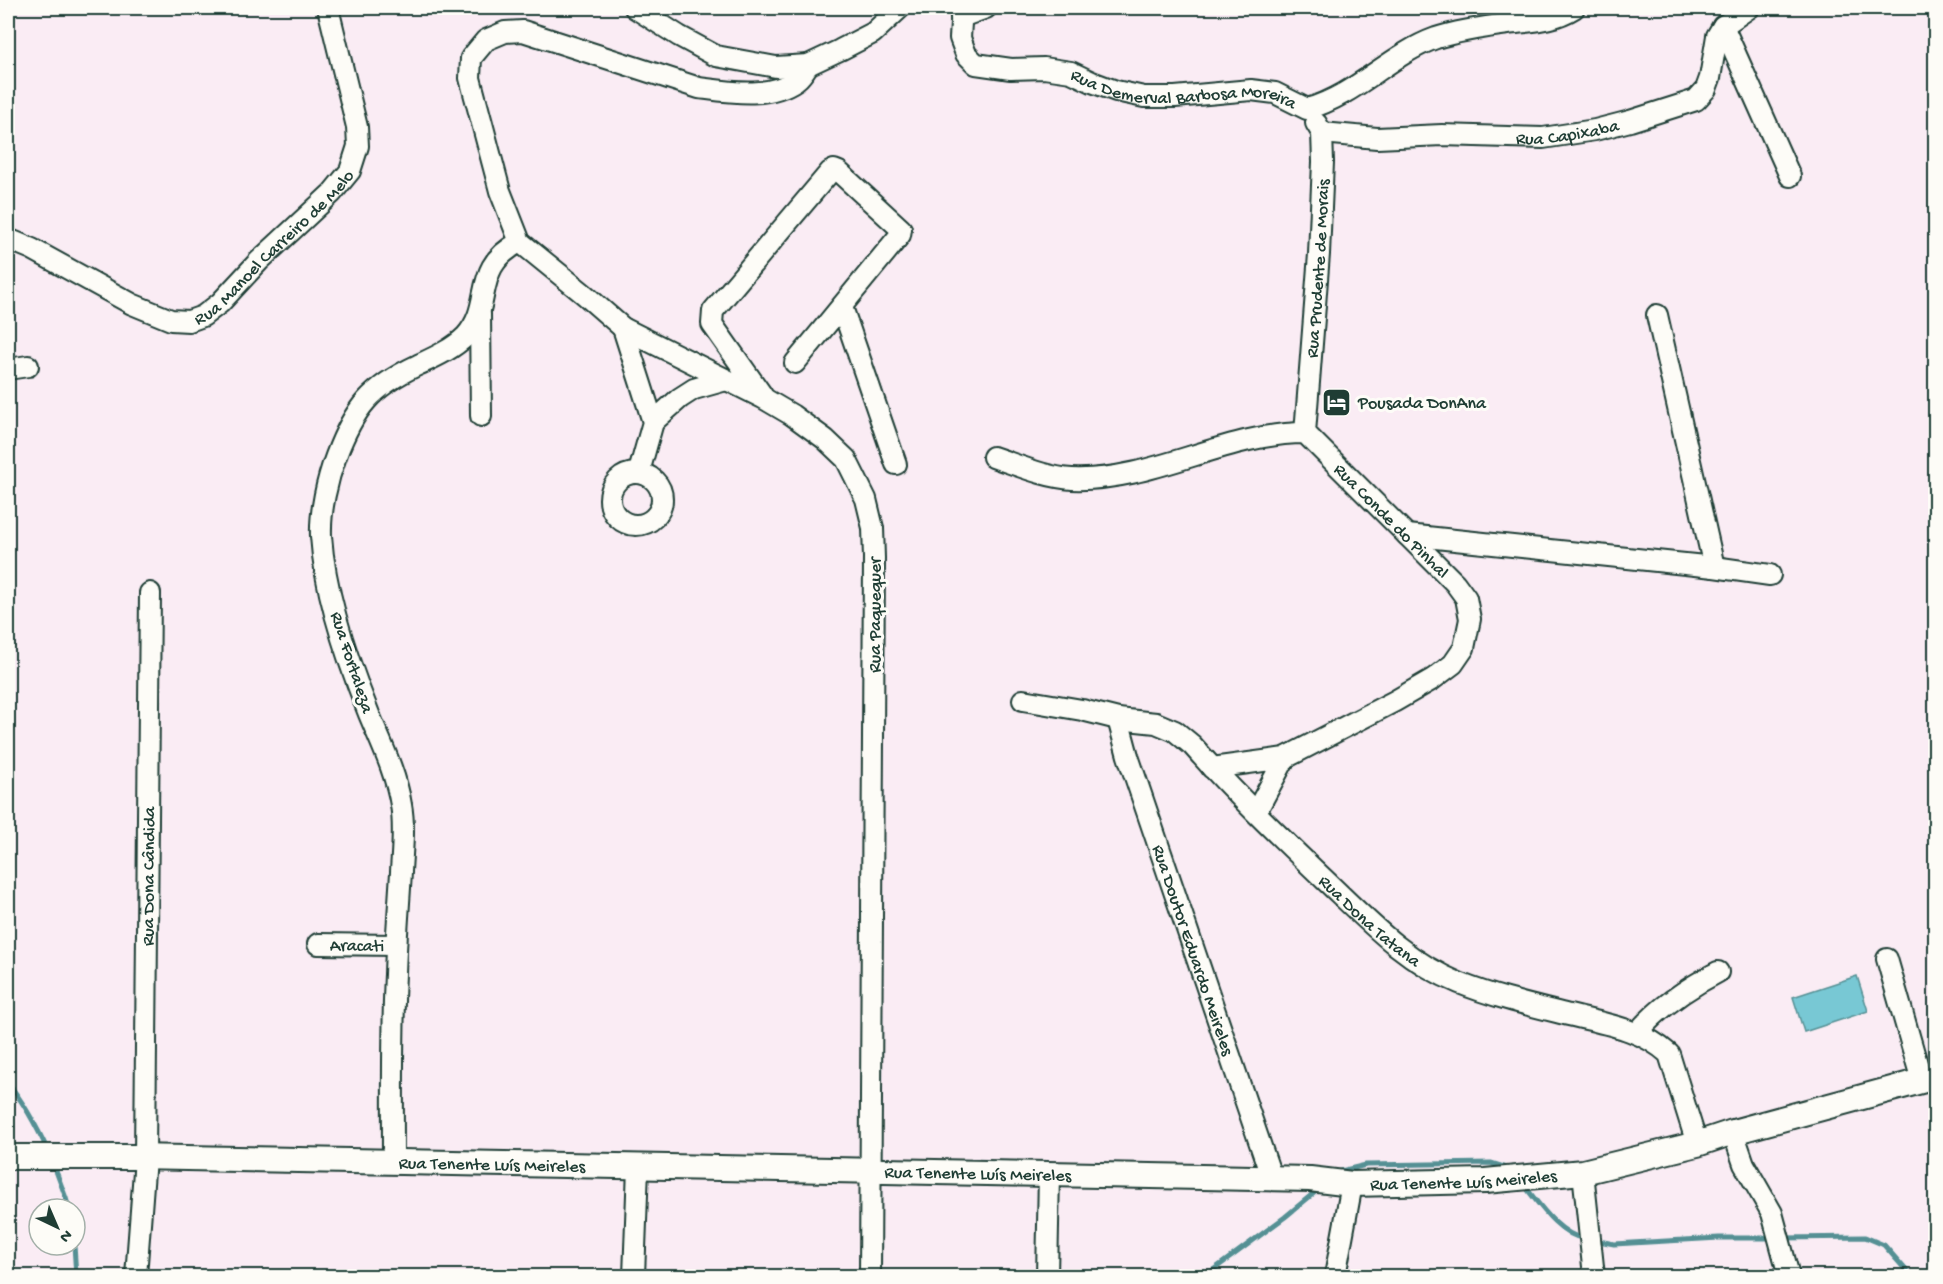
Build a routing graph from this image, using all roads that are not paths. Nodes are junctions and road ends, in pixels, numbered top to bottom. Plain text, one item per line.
1 (328, 8) edge
2 (635, 8) edge
3 (900, 8) edge
4 (986, 8) edge
5 (1574, 8) edge
6 (1749, 8) edge
7 (961, 12) edge
8 (1723, 26) junction
9 (808, 65) junction
10 (1307, 109) junction
11 (1322, 133) junction
12 (1790, 176) dead end
13 (8, 239) edge
14 (520, 242) junction
15 (842, 307) junction
16 (480, 308) junction
17 (1657, 315) dead end
18 (623, 328) junction
19 (795, 363) dead end
20 (28, 366) dead end
21 (8, 369) edge
22 (726, 380) junction
23 (763, 398) junction
24 (481, 416) dead end
25 (653, 422) junction
26 (1305, 433) junction
27 (993, 457) dead end
28 (896, 464) dead end
29 (639, 472) dead end
30 (1407, 535) junction
31 (1714, 567) junction
32 (1770, 575) dead end
33 (150, 593) dead end
34 (1023, 700) dead end
35 (1118, 719) junction
36 (1285, 758) junction
37 (1212, 768) junction
38 (1256, 812) junction
39 (318, 944) dead end
40 (396, 945) junction
41 (1887, 959) dead end
42 (1718, 972) dead end
43 (1638, 1033) junction
44 (1929, 1079) edge
45 (1733, 1132) junction
46 (1697, 1144) junction
47 (8, 1157) edge
48 (145, 1158) junction
49 (393, 1163) junction
50 (638, 1167) junction
51 (871, 1171) junction
52 (1583, 1172) junction
53 (1050, 1174) junction
54 (1272, 1179) junction
55 (1346, 1183) junction
56 (1788, 1270) edge
57 (136, 1276) edge
58 (634, 1276) edge
59 (870, 1276) edge
60 (1047, 1276) edge
61 (1335, 1276) edge
62 (1594, 1276) edge

1 - 13 street, Rua Manoel Carreiro de Melo
2 - 9 street
3 - 9 street
4 - 7 street
5 - 10 street, Rua Demerval Barbosa Moreira
6 - 8 street
7 - 10 street, Rua Demerval Barbosa Moreira
8 - 11 street, Rua Capixaba
8 - 12 street
9 - 14 street
10 - 11 street
11 - 26 street, Rua Prudente de Morais
14 - 16 street, Rua Fortaleza
14 - 18 street, Rua Paquequer
15 - 19 street
15 - 23 street
15 - 28 street
16 - 24 street
16 - 40 street, Rua Fortaleza
17 - 31 street
18 - 22 street, Rua Paquequer
18 - 25 street
20 - 21 street
22 - 23 street, Rua Paquequer
22 - 25 street
23 - 51 street, Rua Paquequer
25 - 29 street
26 - 27 street
26 - 30 street, Rua Conde do Pinhal
30 - 31 street
30 - 36 street, Rua Conde do Pinhal
31 - 32 street
33 - 48 street, Rua Dona Cândida
34 - 35 street, Rua Dona Tatana
35 - 37 street, Rua Dona Tatana
35 - 54 street, Rua Doutor Eduardo Meireles
36 - 37 street, Rua Conde do Pinhal
36 - 38 street
37 - 38 street, Rua Dona Tatana
38 - 43 street, Rua Dona Tatana
39 - 40 street, Aracati
40 - 49 street, Rua Fortaleza
41 - 44 street
42 - 43 street
43 - 46 street, Rua Dona Tatana
44 - 45 main road, Rua Tenente Luís Meireles
45 - 46 main road, Rua Tenente Luís Meireles
45 - 56 street
46 - 52 main road, Rua Tenente Luís Meireles
47 - 48 main road, Rua Tenente Luís Meireles
48 - 49 main road, Rua Tenente Luís Meireles
48 - 57 street, Rua Dona Cândida
49 - 50 main road, Rua Tenente Luís Meireles
50 - 51 main road, Rua Tenente Luís Meireles
50 - 58 street
51 - 53 main road, Rua Tenente Luís Meireles
51 - 59 street, Rua Paquequer
52 - 55 main road, Rua Tenente Luís Meireles
52 - 62 street
53 - 54 main road, Rua Tenente Luís Meireles
53 - 60 street
54 - 55 main road, Rua Tenente Luís Meireles
55 - 61 street

